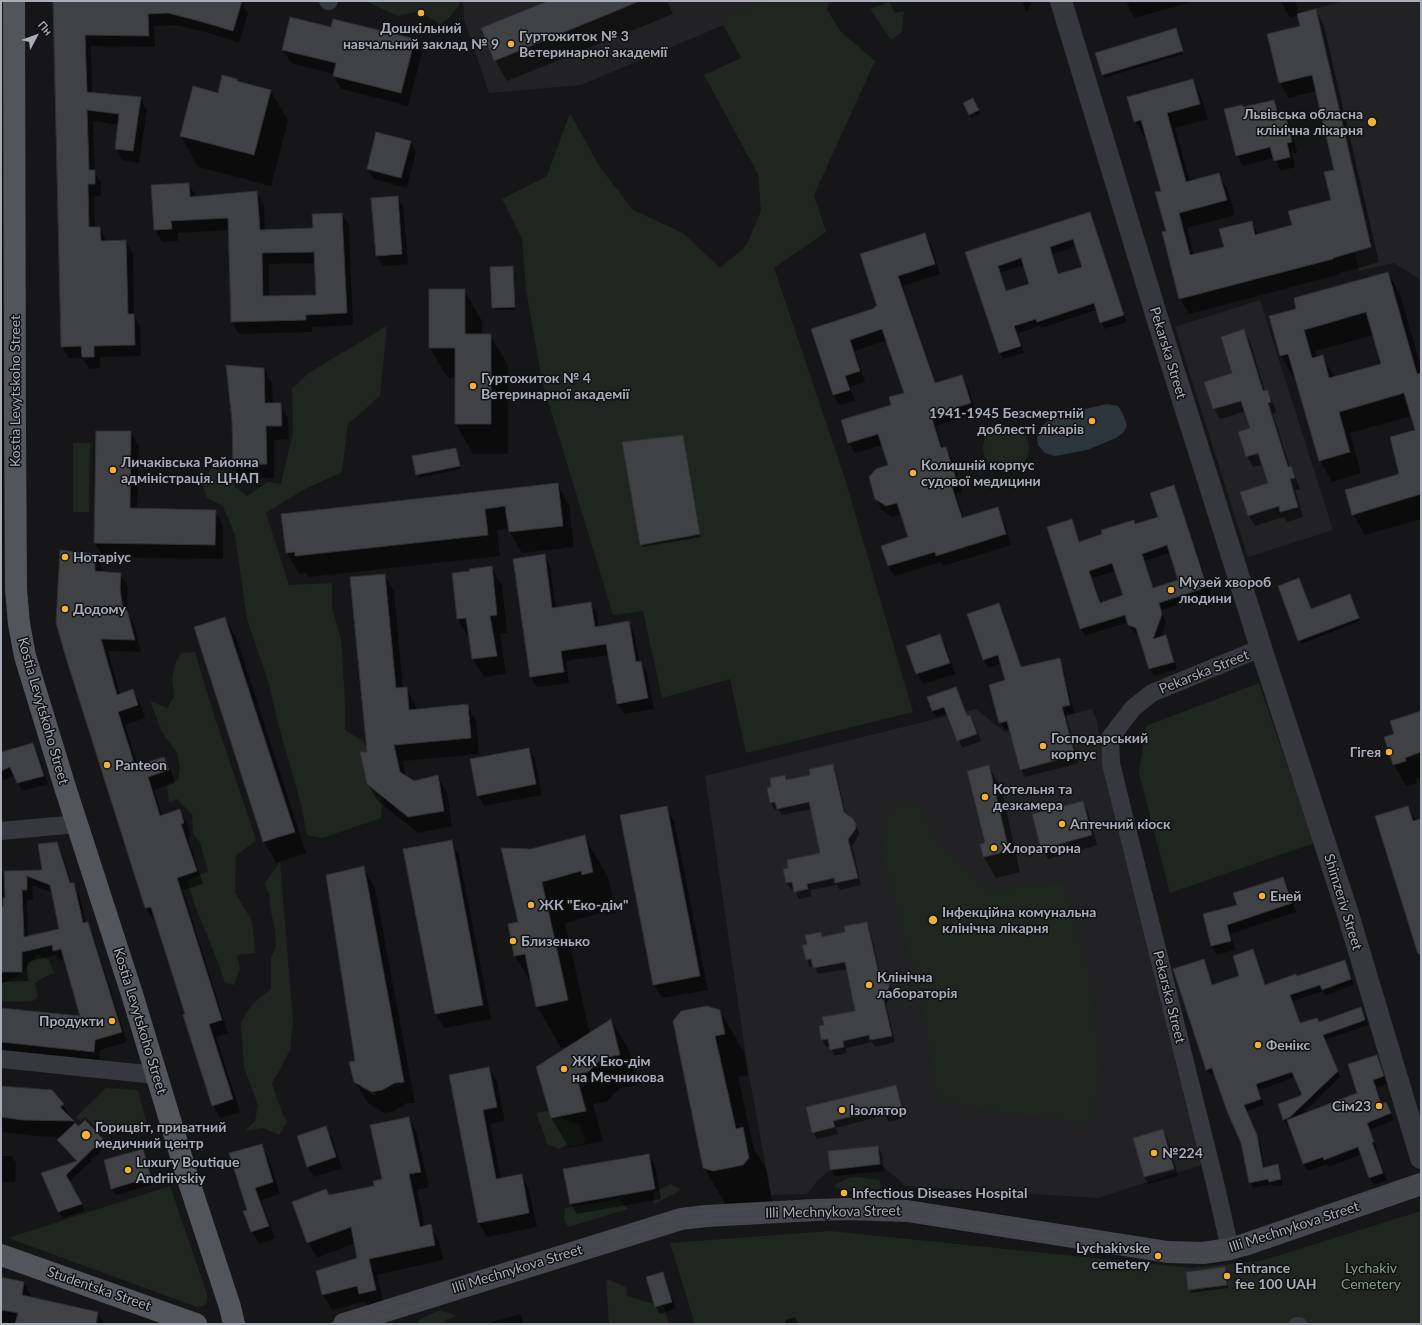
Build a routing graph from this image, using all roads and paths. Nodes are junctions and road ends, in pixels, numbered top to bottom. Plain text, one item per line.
1 (14, 1) edge
2 (1061, 1) edge
3 (1261, 648) junction
4 (77, 824) junction
5 (1, 832) edge
6 (1, 1059) edge
7 (156, 1075) junction
8 (1421, 1158) edge
9 (1421, 1184) edge
10 (1230, 1249) junction
11 (1, 1255) edge
12 (196, 1324) edge
13 (234, 1324) edge
14 (344, 1324) edge
15 (1296, 1324) edge
16 (1300, 1324) edge

1 - 4 main road, Kostia Levytskoho Street
2 - 3 street, Pekarska Street
3 - 8 street, Shimzeriv Street
3 - 10 street, Pekarska Street
4 - 5 street
4 - 7 main road, Kostia Levytskoho Street
6 - 7 street
7 - 13 main road, Kostia Levytskoho Street
9 - 10 main road, Illi Mechnykova Street
10 - 14 main road, Illi Mechnykova Street
11 - 12 main road, Studentska Street
15 - 16 street

